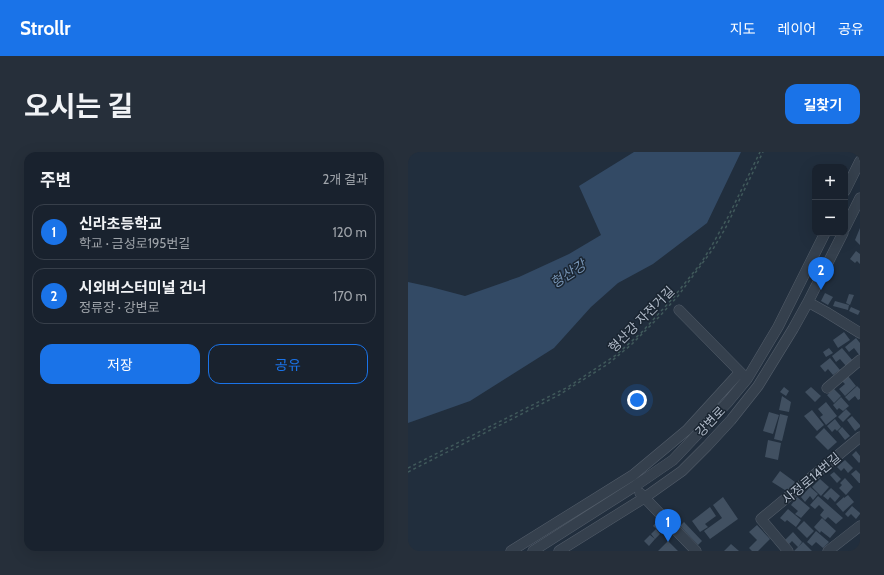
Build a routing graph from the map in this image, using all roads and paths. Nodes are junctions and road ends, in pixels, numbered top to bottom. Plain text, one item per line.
1 (760, 152) edge
2 (763, 152) edge
3 (860, 161) edge
4 (848, 185) edge
5 (860, 200) edge
6 (848, 222) edge
7 (824, 236) edge
8 (841, 236) edge
9 (808, 302) junction
10 (679, 310) dead end
11 (860, 333) edge
12 (860, 360) edge
13 (744, 375) junction
14 (758, 386) junction
15 (827, 388) dead end
16 (860, 437) edge
17 (408, 468) edge
18 (408, 472) edge
19 (635, 486) junction
20 (644, 498) junction
21 (860, 526) edge
22 (511, 551) edge
23 (533, 551) edge
24 (559, 551) edge
25 (696, 551) edge
26 (788, 551) edge
27 (828, 551) edge

1 - 17 path
2 - 18 path, 형산강 자전거길
3 - 4 street
5 - 6 street
7 - 13 street, 강변로
8 - 9 street, 강변로
9 - 11 street
9 - 14 street, 강변로
10 - 13 street
12 - 15 street
13 - 14 street
13 - 19 street, 강변로
13 - 22 street
14 - 20 street, 강변로
16 - 26 street, 사정로14번길
19 - 20 street
19 - 23 street, 강변로
20 - 24 street, 강변로
20 - 25 street
21 - 27 street

